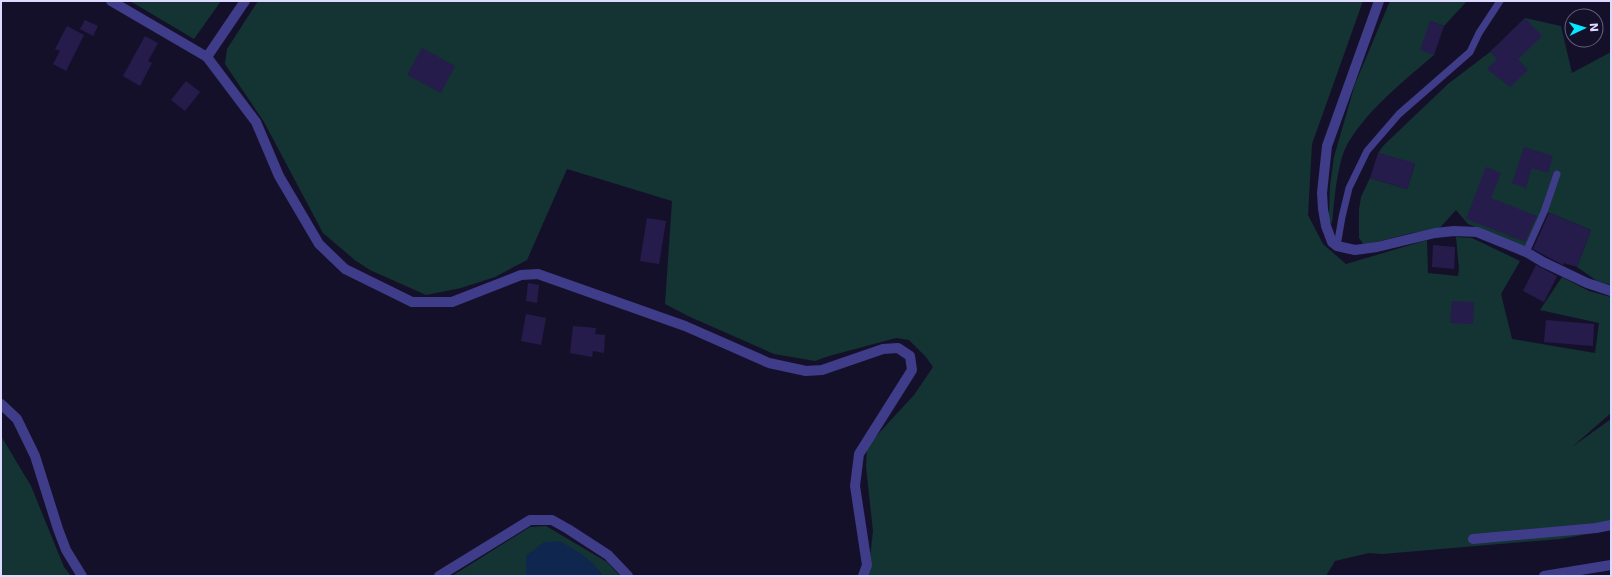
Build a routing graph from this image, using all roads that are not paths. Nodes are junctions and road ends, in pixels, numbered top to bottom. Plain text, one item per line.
1 (111, 1) edge
2 (245, 1) edge
3 (1379, 1) edge
4 (1500, 1) edge
5 (207, 56) junction
6 (1557, 174) dead end
7 (1337, 246) junction
8 (1526, 252) junction
9 (1611, 291) edge
10 (1, 404) edge
11 (1611, 525) edge
12 (1473, 539) dead end
13 (1611, 565) edge
14 (82, 576) edge
15 (439, 576) edge
16 (628, 576) edge
17 (863, 576) edge
18 (1546, 576) edge

1 - 5 street
2 - 5 street
3 - 7 street
4 - 7 lane
5 - 17 street
6 - 8 lane
7 - 8 street
8 - 9 street
10 - 14 street
11 - 12 street
13 - 18 street
15 - 16 street

